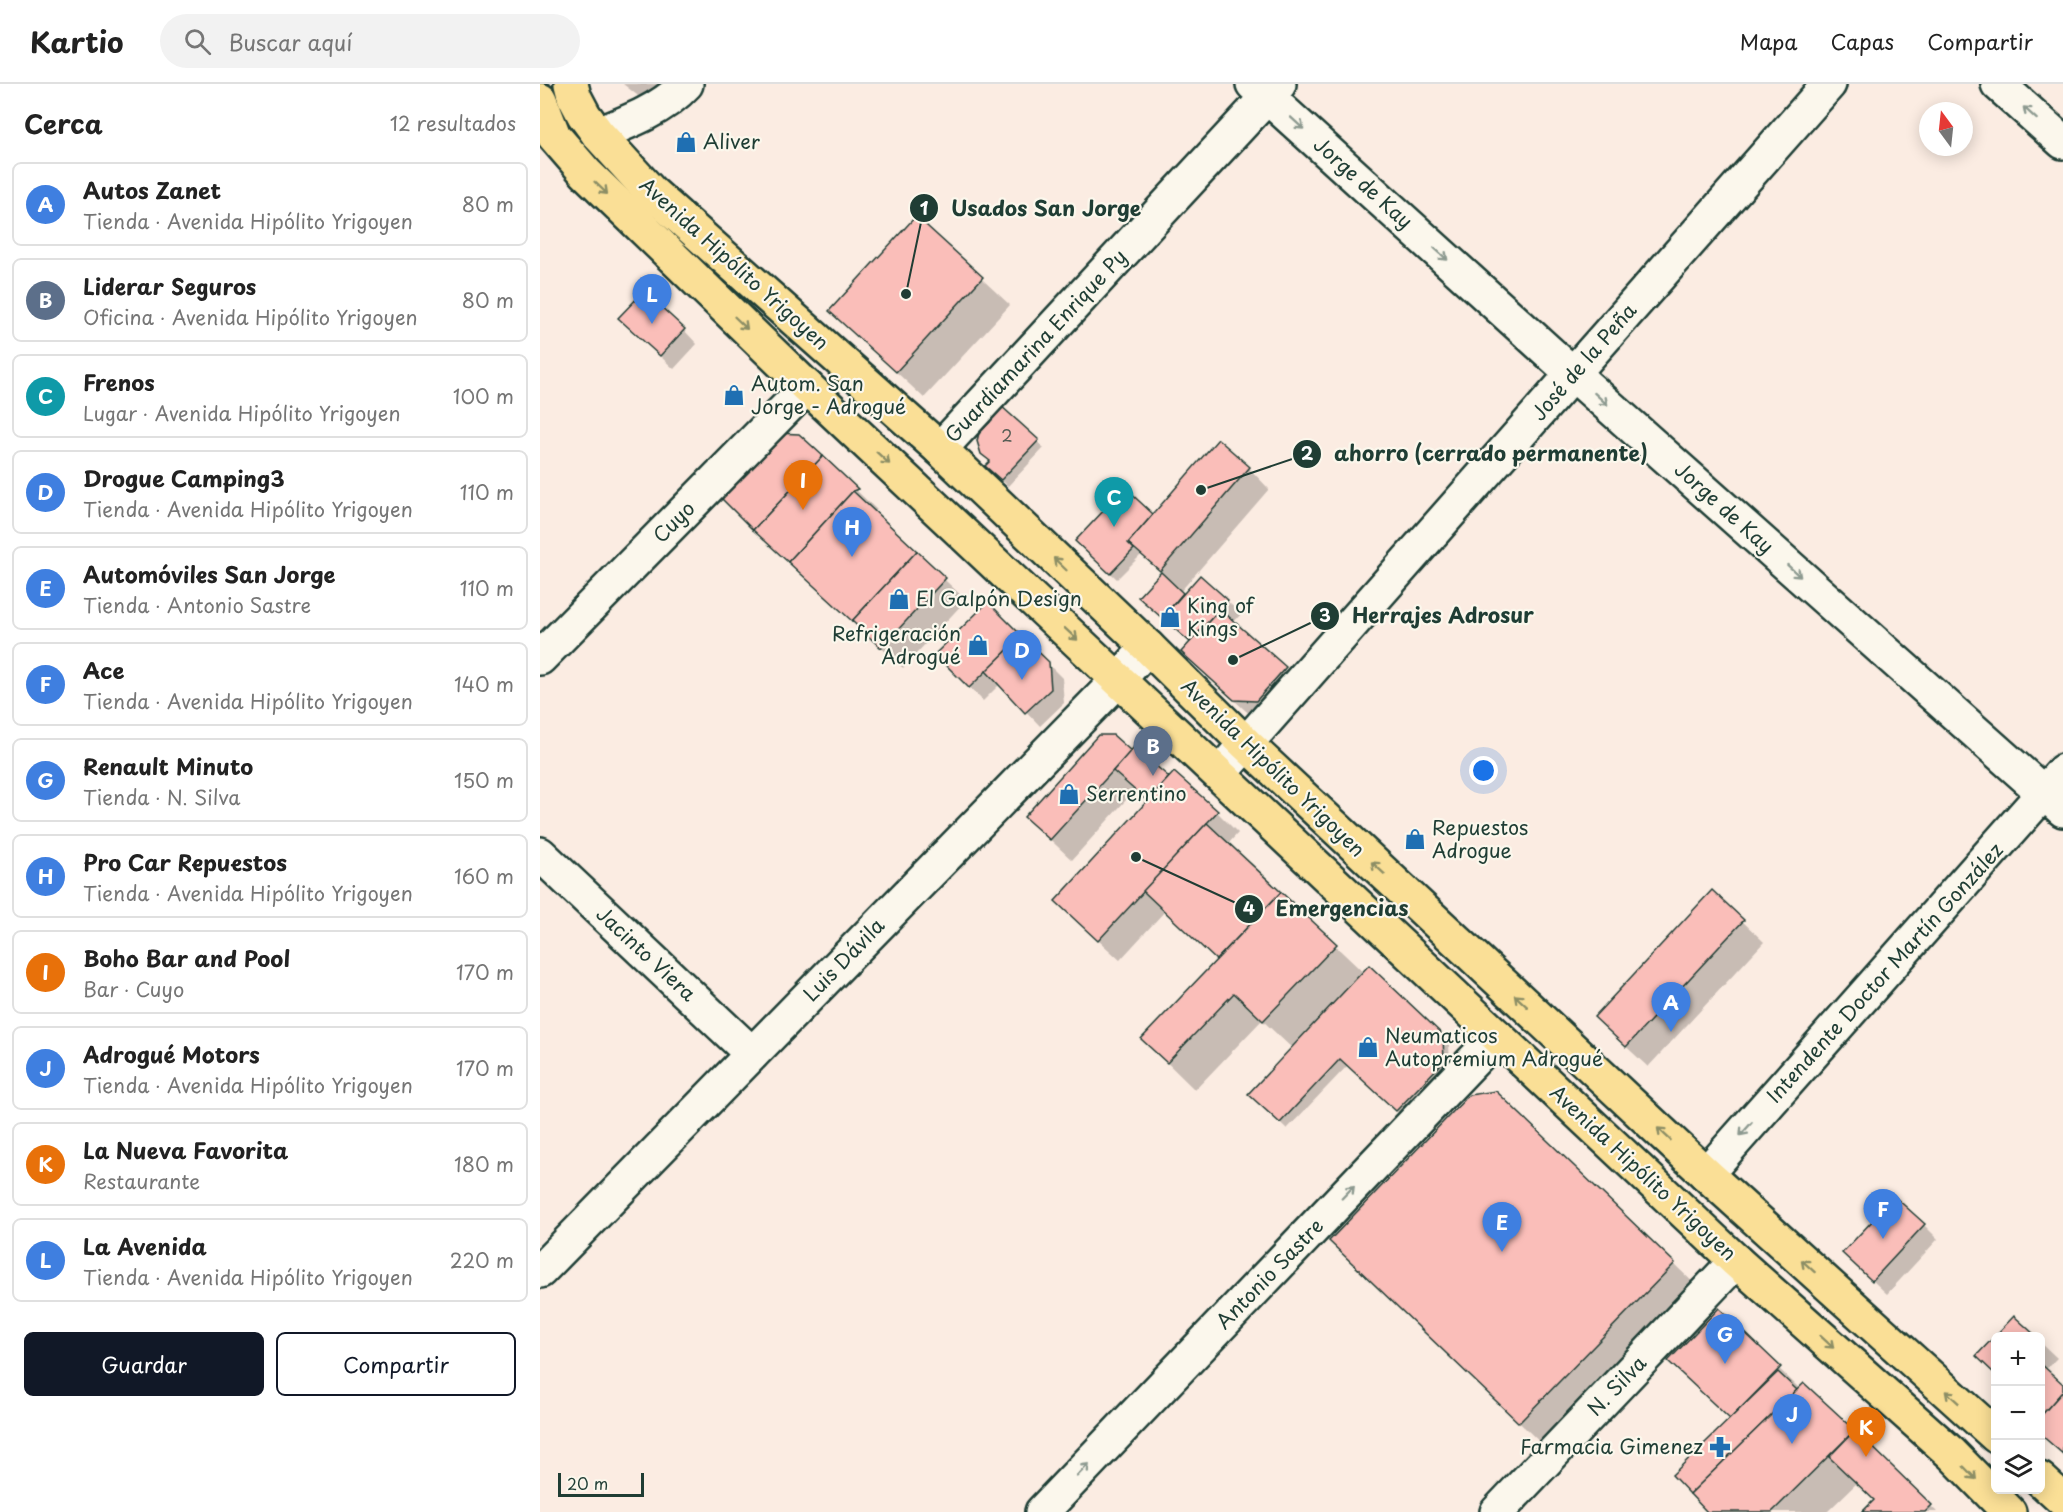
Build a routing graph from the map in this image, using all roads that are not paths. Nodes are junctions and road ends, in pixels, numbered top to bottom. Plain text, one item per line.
1 (571, 84) edge
2 (686, 84) edge
3 (1829, 84) edge
4 (1998, 84) edge
5 (1266, 88) edge
6 (540, 100) edge
7 (598, 134) junction
8 (2063, 142) edge
9 (551, 146) edge
10 (1573, 374) junction
11 (807, 387) junction
12 (940, 449) junction
13 (1148, 648) junction
14 (540, 658) edge
15 (1119, 679) junction
16 (1246, 744) junction
17 (1219, 774) junction
18 (2057, 791) edge
19 (540, 854) edge
20 (1497, 1036) junction
21 (752, 1054) junction
22 (1706, 1174) junction
23 (1736, 1260) junction
24 (540, 1271) edge
25 (1991, 1432) edge
26 (2045, 1484) edge
27 (2063, 1500) edge
28 (2002, 1504) edge
29 (1042, 1512) edge
30 (1497, 1512) edge

1 - 7 main road, Avenida Hipólito Yrigoyen
2 - 7 street
3 - 10 street, José de la Peña
8 -> 4 street
5 -> 10 street, Jorge de Kay
5 - 12 street, Guardiamarina Enrique Py
6 - 9 main road, Avenida Hipólito Yrigoyen
7 - 9 main road
7 - 12 main road, Avenida Hipólito Yrigoyen
9 -> 11 main road, Avenida Hipólito Yrigoyen
10 - 16 street, José de la Peña
10 -> 18 street, Jorge de Kay
11 - 14 street, Cuyo
11 -> 15 main road, Avenida Hipólito Yrigoyen
13 -> 12 main road, Avenida Hipólito Yrigoyen
13 - 15 street, Luis Dávila
13 - 16 main road, Avenida Hipólito Yrigoyen
15 - 17 main road, Avenida Hipólito Yrigoyen
15 - 21 street, Luis Dávila
16 - 17 street, José de la Peña
22 -> 16 main road, Avenida Hipólito Yrigoyen
17 - 20 main road, Avenida Hipólito Yrigoyen
18 -> 22 street, Intendente Doctor Martín González
19 - 21 street, Jacinto Viera
20 - 23 main road, Avenida Hipólito Yrigoyen
29 -> 20 street, Antonio Sastre
21 - 24 street, Luis Dávila
25 -> 22 main road, Avenida Hipólito Yrigoyen
23 -> 28 main road, Avenida Hipólito Yrigoyen
23 - 30 street, N. Silva
26 - 27 main road

